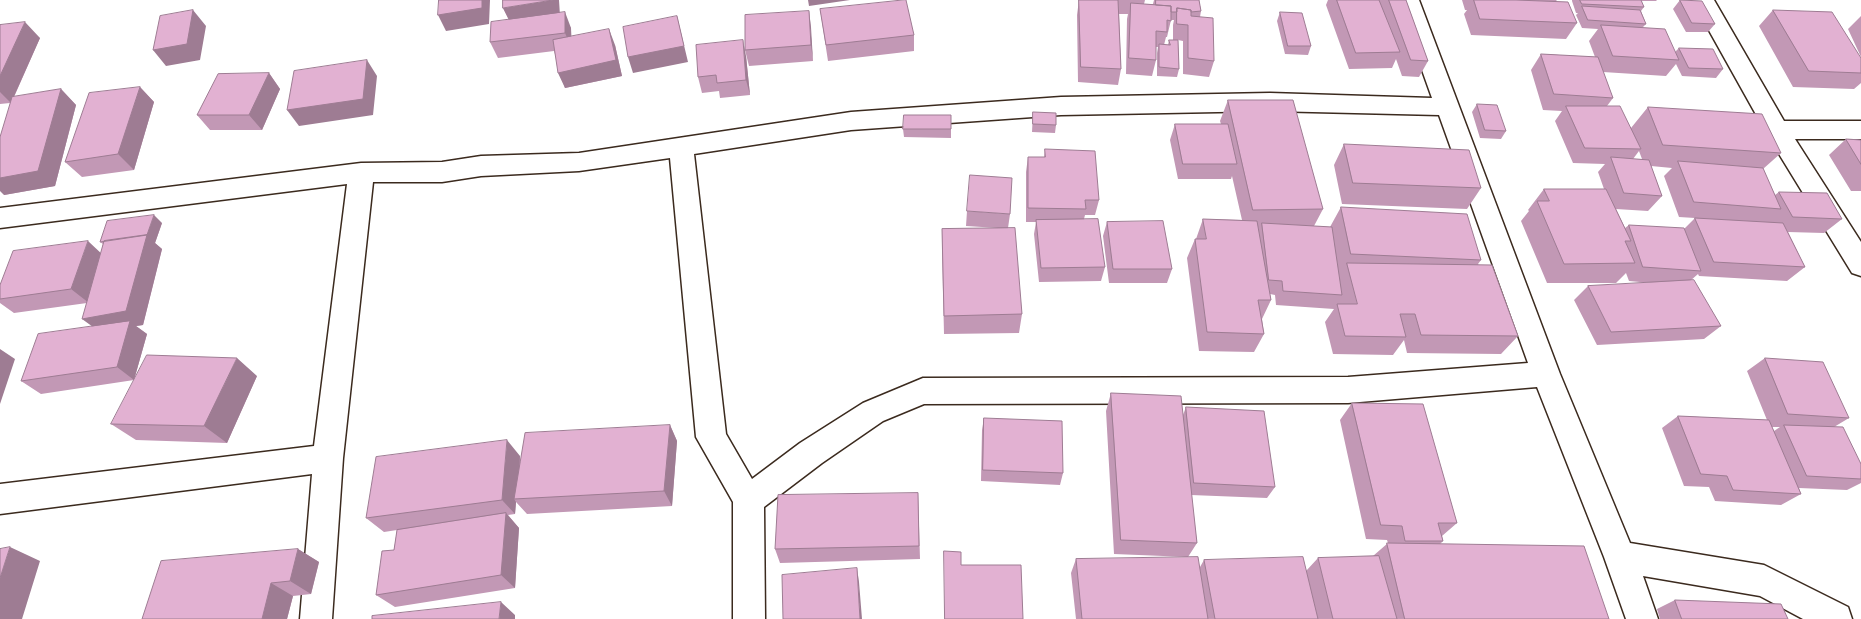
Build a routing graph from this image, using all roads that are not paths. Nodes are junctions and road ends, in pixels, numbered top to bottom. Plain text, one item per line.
1 (1408, 0) edge
2 (1703, 0) edge
3 (1449, 107) junction
4 (1777, 130) junction
5 (1861, 130) edge
6 (681, 148) junction
7 (361, 173) junction
8 (0, 218) edge
9 (1861, 265) edge
10 (1546, 374) junction
11 (328, 458) junction
12 (0, 499) edge
13 (748, 500) junction
14 (1620, 556) junction
15 (316, 619) edge
16 (749, 619) edge
17 (1642, 619) edge
18 (1836, 619) edge

1 - 3 street
2 - 4 street
3 - 6 street
3 - 10 street
4 - 5 street
4 - 9 street
6 - 7 street
6 - 13 street
7 - 8 street
7 - 11 street
10 - 13 street
10 - 14 street
11 - 12 street
11 - 15 street
13 - 16 street
14 - 17 street
14 - 18 street

